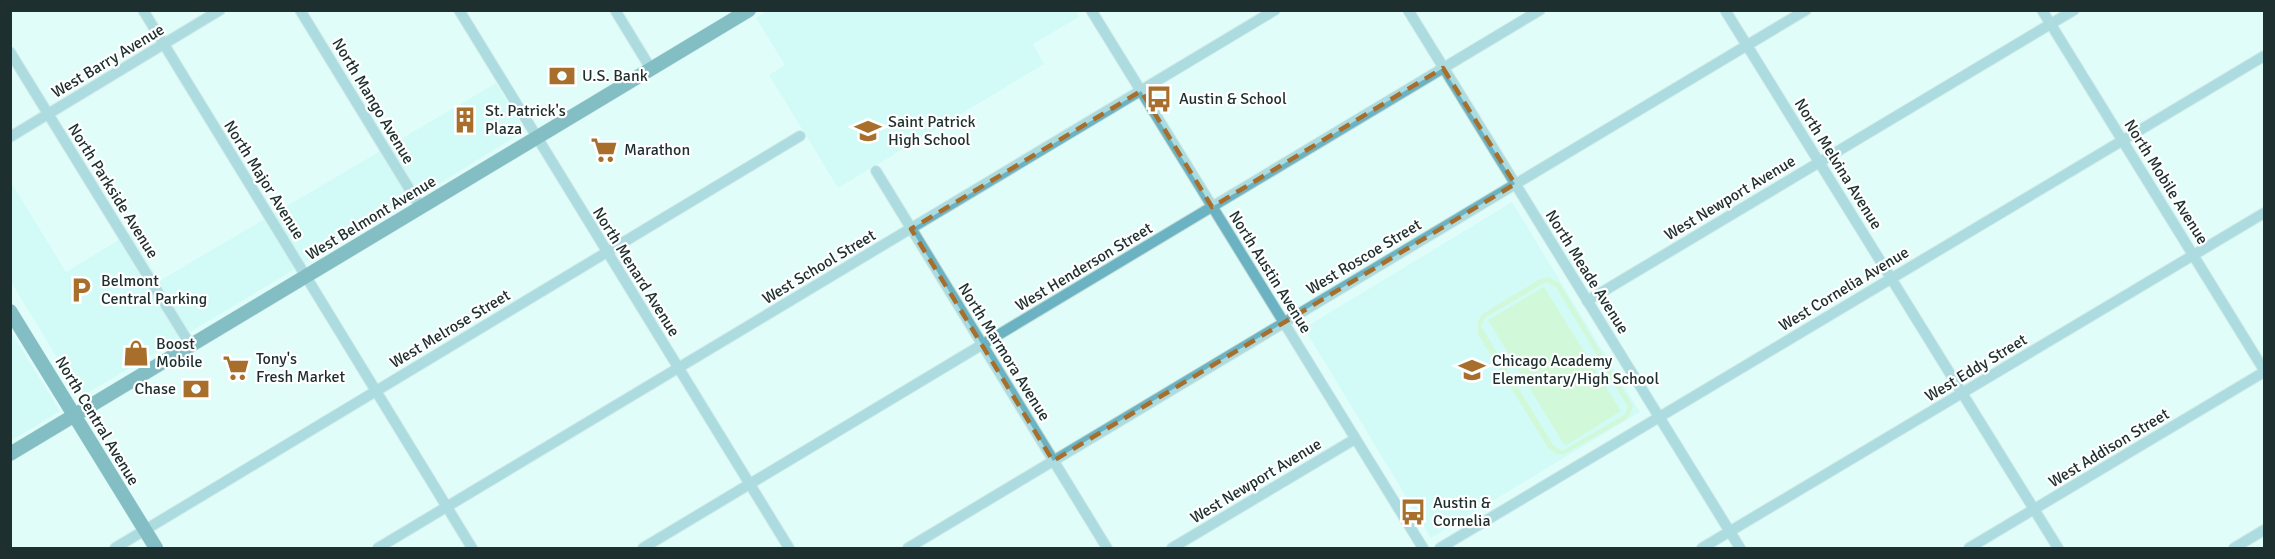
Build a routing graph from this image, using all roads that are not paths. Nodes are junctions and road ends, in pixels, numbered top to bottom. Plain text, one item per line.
1 (143, 10) edge
2 (220, 10) edge
3 (300, 10) edge
4 (459, 10) edge
5 (615, 10) edge
6 (749, 10) edge
7 (1091, 10) edge
8 (1275, 10) edge
9 (1408, 10) edge
10 (1540, 10) edge
11 (1725, 10) edge
12 (1806, 10) edge
13 (2042, 10) edge
14 (2074, 10) edge
15 (2050, 25) junction
16 (164, 45) junction
17 (1746, 46) junction
18 (10, 52) edge
19 (2265, 56) edge
20 (1443, 68) junction
21 (651, 69) junction
22 (1141, 91) junction
23 (48, 114) junction
24 (800, 136) dead end
25 (10, 137) edge
26 (537, 138) junction
27 (2122, 141) junction
28 (1819, 163) junction
29 (876, 171) dead end
30 (1515, 184) junction
31 (1212, 207) junction
32 (421, 208) junction
33 (2265, 213) edge
34 (911, 229) junction
35 (607, 252) junction
36 (2193, 256) junction
37 (306, 277) junction
38 (1891, 279) junction
39 (1587, 301) junction
40 (10, 310) edge
41 (1284, 323) junction
42 (982, 345) junction
43 (191, 346) junction
44 (678, 369) junction
45 (2265, 371) edge
46 (376, 391) junction
47 (1962, 394) junction
48 (75, 416) junction
49 (1659, 417) junction
50 (1355, 439) junction
51 (10, 454) edge
52 (1053, 461) junction
53 (750, 484) junction
54 (447, 507) junction
55 (2034, 510) junction
56 (145, 530) junction
57 (2265, 530) edge
58 (1730, 532) junction
59 (115, 549) edge
60 (156, 549) edge
61 (378, 549) edge
62 (472, 549) edge
63 (643, 549) edge
64 (789, 549) edge
65 (908, 549) edge
66 (1107, 549) edge
67 (1172, 549) edge
68 (1423, 549) edge
69 (1440, 549) edge
70 (1702, 549) edge
71 (1740, 549) edge
72 (1969, 549) edge
73 (2058, 549) edge
74 (2234, 549) edge

1 - 16 street, North Major Avenue
2 - 16 street, West Barry Avenue
3 - 32 street, North Mango Avenue
4 - 26 street, North Menard Avenue
5 - 21 street
6 - 21 main road, West Belmont Avenue
7 - 22 street, North Austin Avenue
8 - 22 street, West School Street
9 - 20 street, North Meade Avenue
10 - 20 street, West Henderson Street
11 - 17 street, North Melvina Avenue
12 - 17 street, West Roscoe Street
13 - 15 street, North Mobile Avenue
14 - 15 street, West Newport Avenue
15 - 27 street, North Mobile Avenue
15 - 28 street, West Newport Avenue
16 - 23 street, West Barry Avenue
16 - 37 street, North Major Avenue
17 - 28 street, North Melvina Avenue
17 - 30 street, West Roscoe Street
18 - 23 street, North Parkside Avenue
19 - 27 street, West Cornelia Avenue
20 - 30 street, North Meade Avenue
20 - 31 street, West Henderson Street
21 - 26 main road, West Belmont Avenue
22 - 31 street, North Austin Avenue
22 - 34 street, West School Street
23 - 25 street, West Barry Avenue
23 - 43 street, North Parkside Avenue
24 - 35 street, West Melrose Street
26 - 32 main road, West Belmont Avenue
26 - 35 street, North Menard Avenue
27 - 36 street, North Mobile Avenue
27 - 38 street, West Cornelia Avenue
28 - 38 street, North Melvina Avenue
28 - 39 street, West Newport Avenue
29 - 34 street, North Marmora Avenue
30 - 39 street, North Meade Avenue
30 - 41 street, West Roscoe Street
31 - 41 street, North Austin Avenue
31 - 42 street, West Henderson Street
32 - 37 main road, West Belmont Avenue
33 - 36 street, West Eddy Street
34 - 42 street, North Marmora Avenue
34 - 44 street, West School Street
35 - 44 street, North Menard Avenue
35 - 46 street, West Melrose Street
36 - 45 street, North Mobile Avenue
36 - 47 street, West Eddy Street
37 - 43 main road, West Belmont Avenue
37 - 46 street, North Major Avenue
38 - 47 street, North Melvina Avenue
38 - 49 street, West Cornelia Avenue
39 - 49 street, North Meade Avenue
40 - 48 main road, North Central Avenue
41 - 50 street, North Austin Avenue
41 - 52 street, West Roscoe Street
42 - 52 street, North Marmora Avenue
42 - 53 street, West Henderson Street
43 - 48 main road, West Belmont Avenue
44 - 53 street, North Menard Avenue
44 - 54 street, West School Street
45 - 55 street, West Addison Street
46 - 54 street, North Major Avenue
46 - 56 street, West Melrose Street
47 - 55 street, North Melvina Avenue
47 - 58 street, West Eddy Street
48 - 51 main road, West Belmont Avenue
48 - 56 main road, North Central Avenue
49 - 58 street, North Meade Avenue
49 - 69 street, West Cornelia Avenue
50 - 67 street, West Newport Avenue
50 - 68 street, North Austin Avenue
52 - 65 street, West Roscoe Street
52 - 66 street, North Marmora Avenue
53 - 63 street, West Henderson Street
53 - 64 street, North Menard Avenue
54 - 61 street, West School Street
54 - 62 street, North Major Avenue
55 - 72 street, West Addison Street
55 - 73 street, North Melvina Avenue
56 - 59 street, West Melrose Street
56 - 60 main road, North Central Avenue
57 - 74 street
58 - 70 street, West Eddy Street
58 - 71 street, North Meade Avenue

